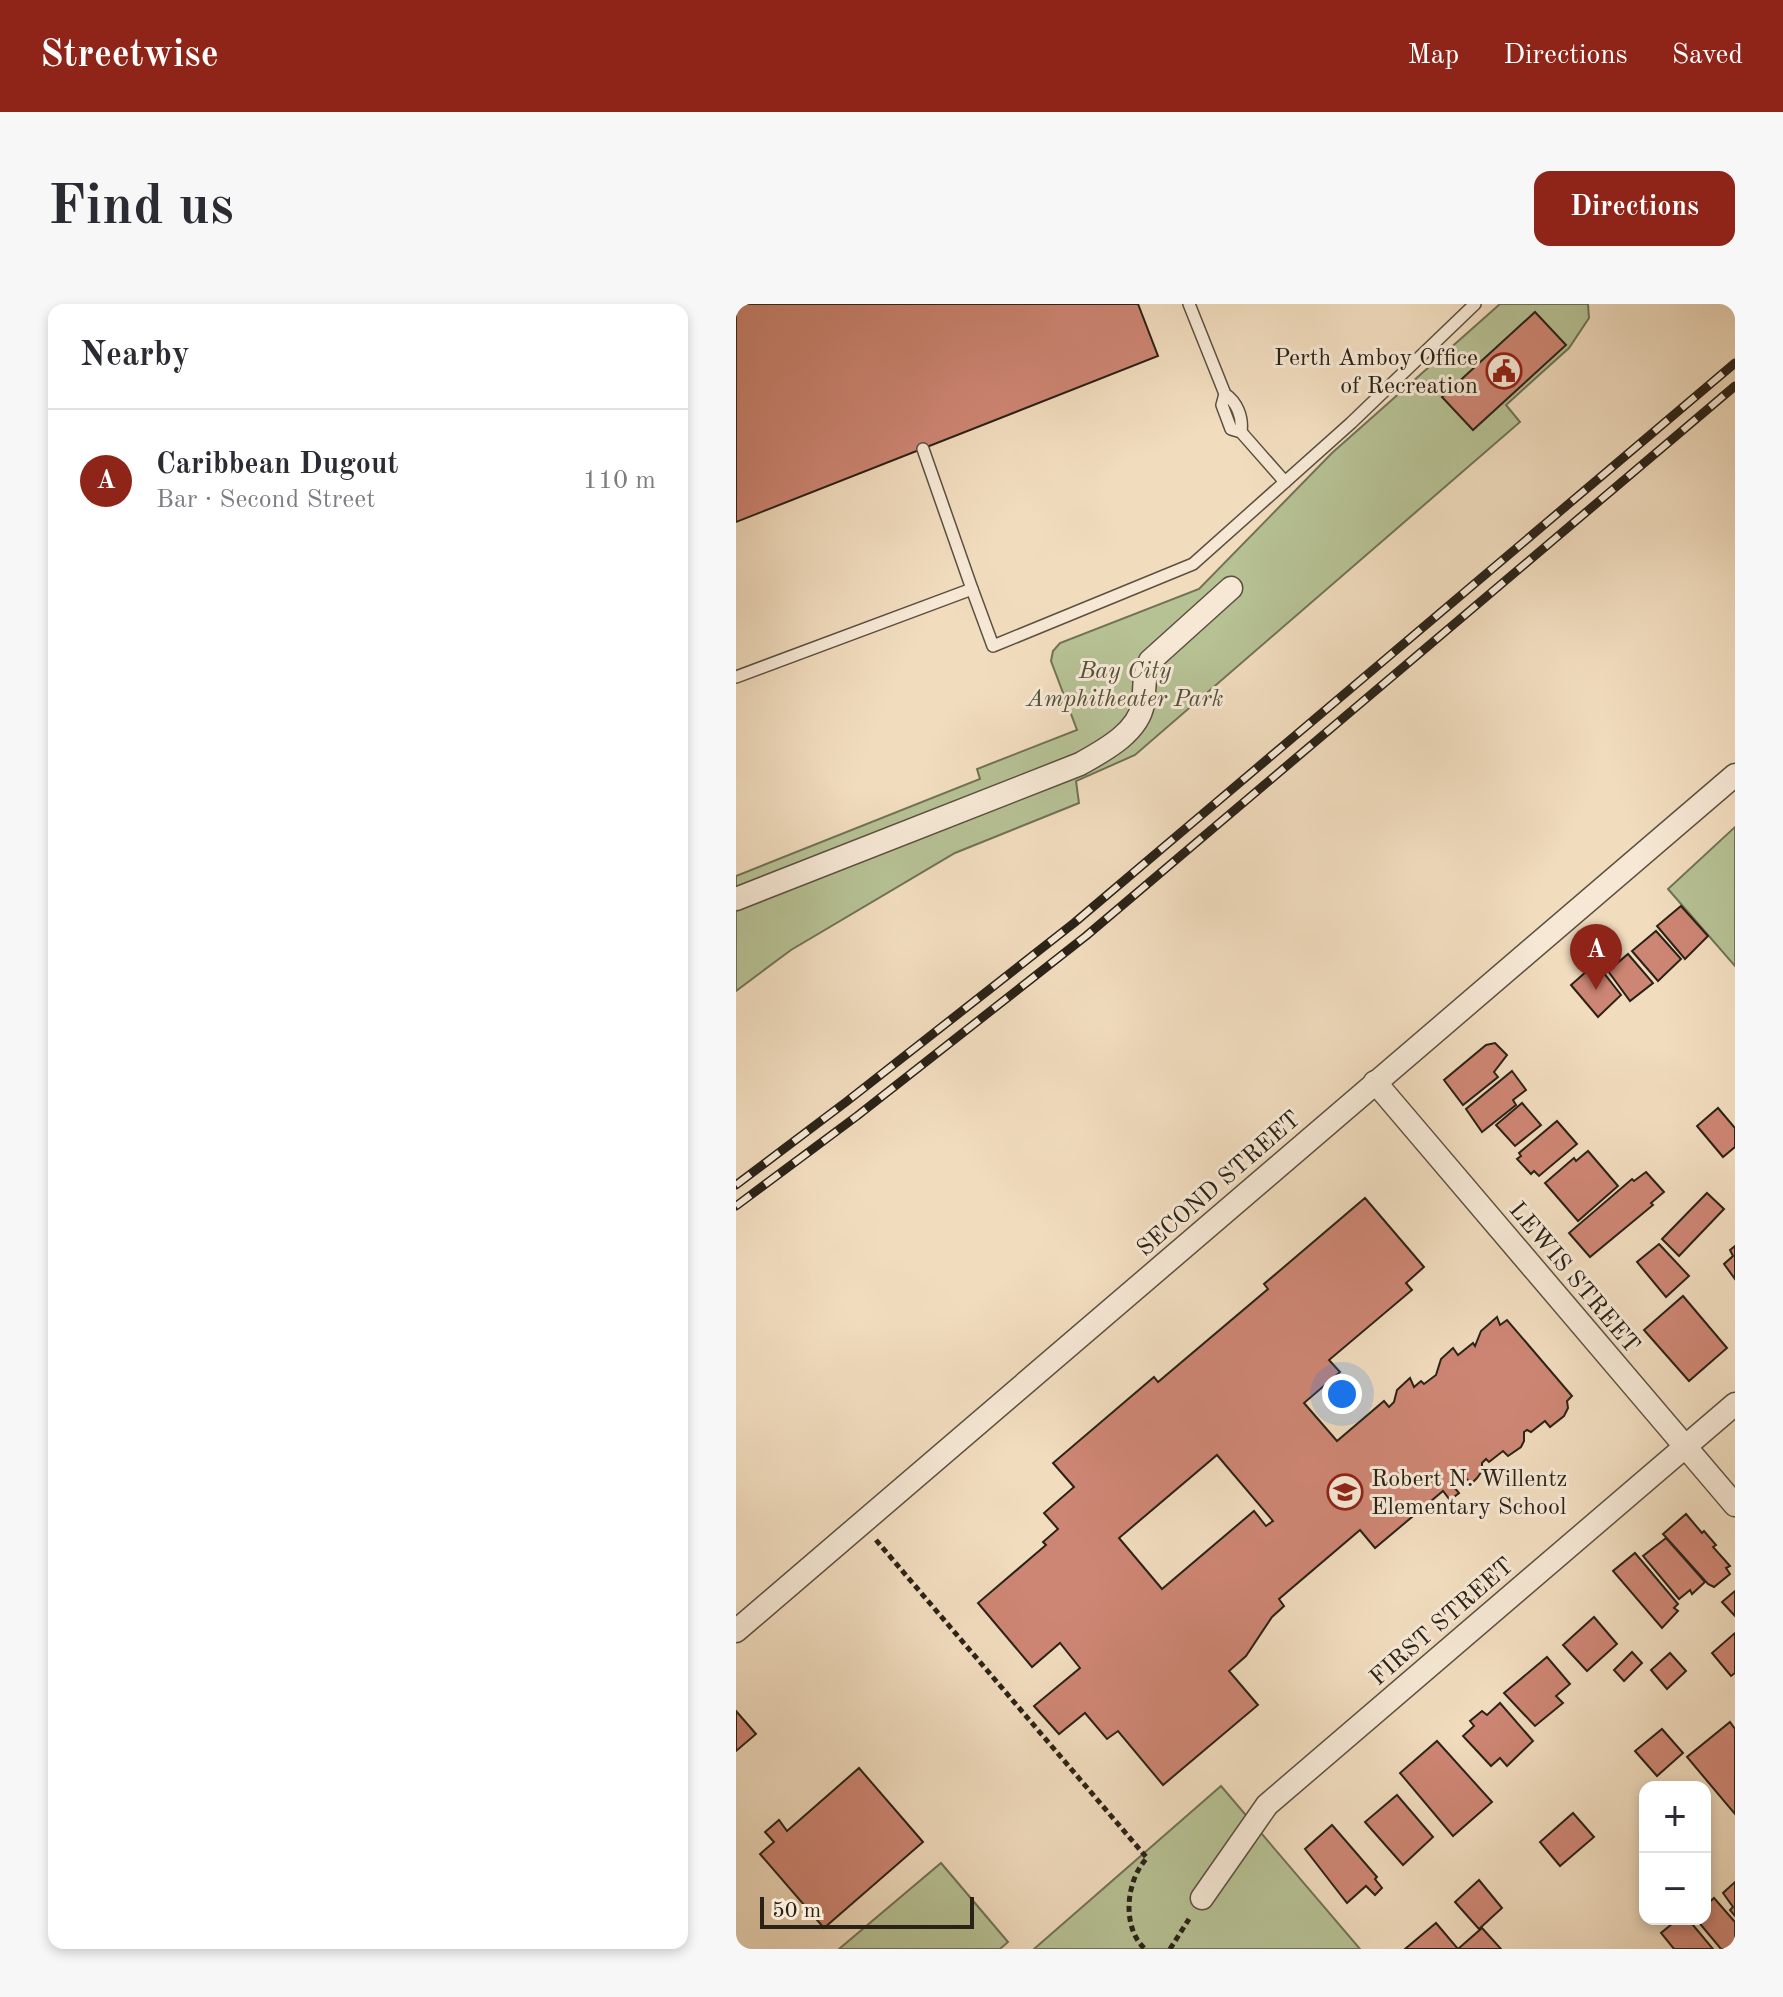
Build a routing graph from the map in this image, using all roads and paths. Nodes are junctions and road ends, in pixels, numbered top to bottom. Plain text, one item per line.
1 (1189, 304) edge
2 (1475, 304) edge
3 (923, 449) dead end
4 (1285, 482) junction
5 (1231, 588) dead end
6 (972, 589) junction
7 (736, 677) edge
8 (1735, 775) edge
9 (736, 899) edge
10 (1375, 1082) junction
11 (1735, 1404) edge
12 (1685, 1446) junction
13 (1735, 1505) edge
14 (862, 1523) junction
15 (736, 1631) edge
16 (1202, 1898) joint
17 (1145, 1949) edge
18 (1170, 1949) edge

1 - 4 lane
2 - 4 lane
3 - 6 lane
4 - 6 lane
5 - 9 street
6 - 7 lane
8 - 10 street, SECOND STREET
10 - 12 street, LEWIS STREET
10 - 14 street, SECOND STREET
11 - 12 street, FIRST STREET
12 - 13 street, LEWIS STREET
12 - 16 street, FIRST STREET
14 - 15 street, SECOND STREET
14 - 17 path
16 - 18 path

